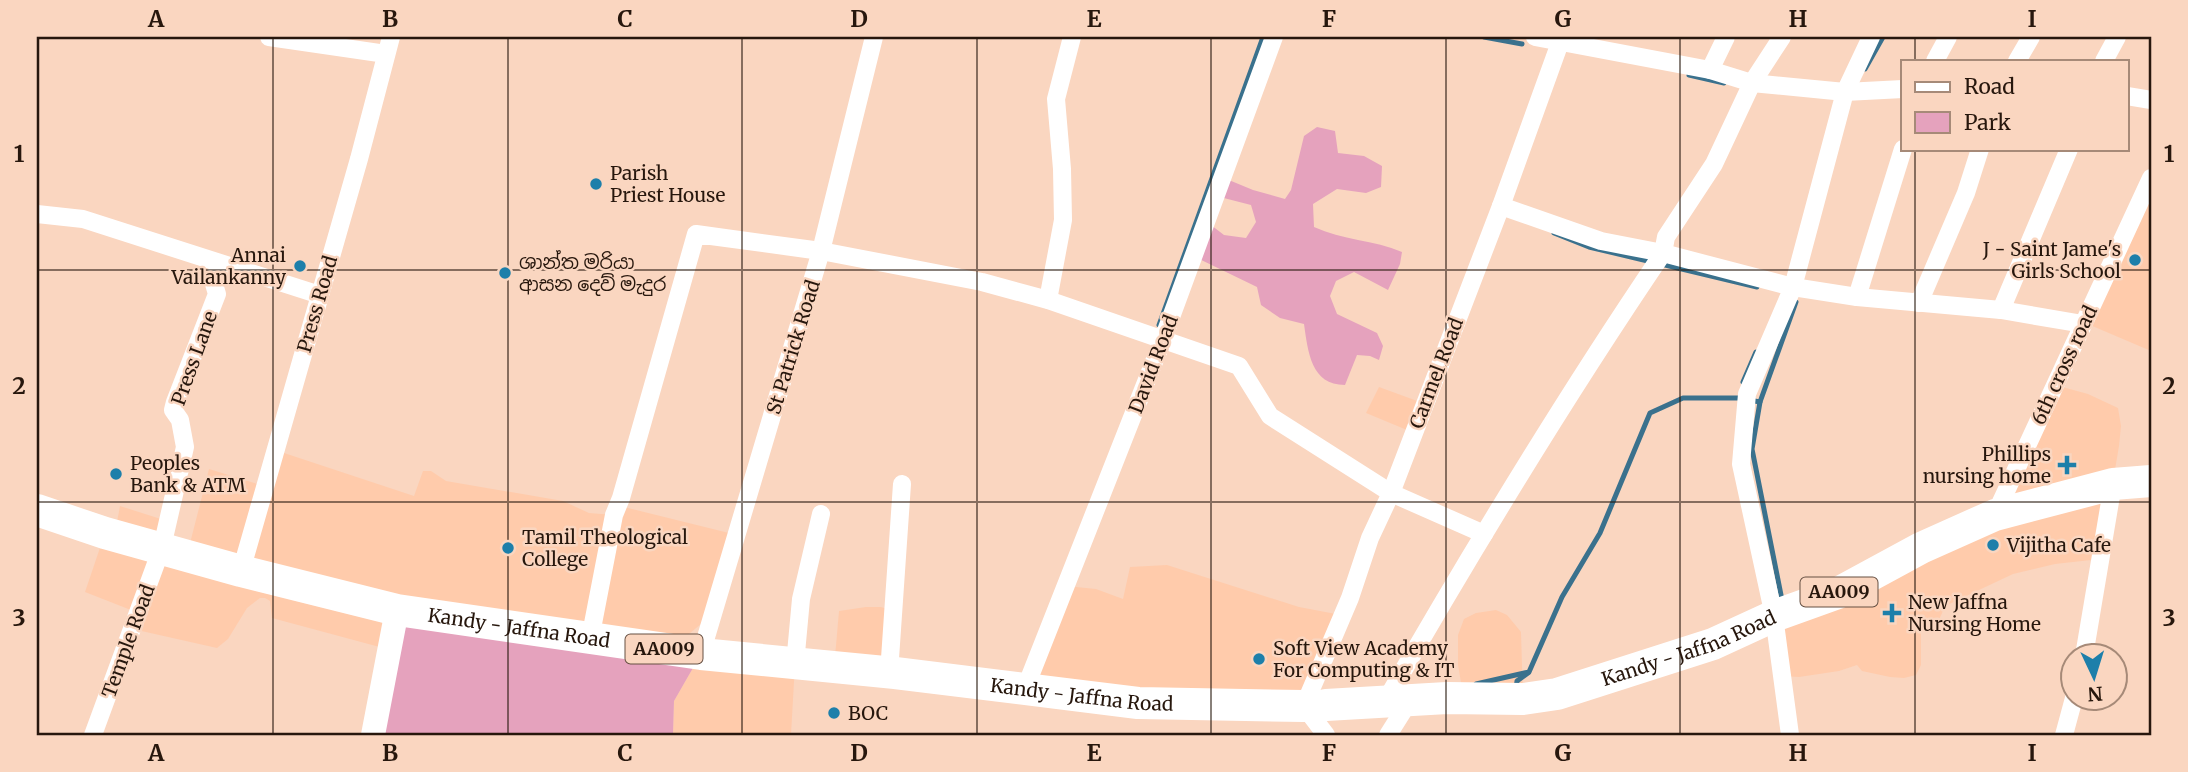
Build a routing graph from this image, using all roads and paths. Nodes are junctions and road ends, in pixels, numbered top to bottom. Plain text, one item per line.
1 (269, 37) edge
2 (874, 37) edge
3 (1072, 37) edge
4 (1274, 37) edge
5 (1535, 37) edge
6 (1726, 37) edge
7 (1782, 37) edge
8 (1871, 37) edge
9 (1948, 37) edge
10 (2031, 37) edge
11 (2117, 37) edge
12 (1561, 39) edge
13 (388, 45) edge
14 (1936, 60) edge
15 (2018, 60) edge
16 (2105, 60) edge
17 (1710, 70) junction
18 (1752, 83) junction
19 (1901, 89) edge
20 (1845, 92) junction
21 (2128, 96) edge
22 (2151, 100) edge
23 (1903, 150) edge
24 (1980, 150) edge
25 (2069, 150) edge
26 (2151, 178) edge
27 (1502, 206) junction
28 (37, 214) edge
29 (821, 251) junction
30 (1663, 253) junction
31 (229, 267) junction
32 (1793, 287) junction
33 (320, 295) junction
34 (1857, 297) junction
35 (1048, 300) junction
36 (1919, 303) junction
37 (2000, 310) junction
38 (2083, 324) junction
39 (1163, 340) junction
40 (2151, 481) edge
41 (902, 484) dead end
42 (2113, 484) junction
43 (1391, 493) junction
44 (37, 510) edge
45 (821, 514) dead end
46 (1995, 515) junction
47 (1484, 534) junction
48 (162, 547) junction
49 (242, 572) junction
50 (397, 610) junction
51 (1774, 616) junction
52 (590, 639) junction
53 (2086, 642) edge
54 (701, 654) junction
55 (794, 664) junction
56 (889, 673) junction
57 (1025, 689) junction
58 (1397, 701) junction
59 (2070, 712) edge
60 (1319, 716) edge
61 (93, 735) edge
62 (373, 735) edge
63 (1388, 735) edge
64 (1790, 735) edge
65 (2064, 735) edge

1 - 13 street
2 - 29 street, St Patrick Road
3 - 35 street
4 - 39 street, David Road
5 - 12 street
6 - 17 street
7 - 18 street
8 - 20 street
9 - 14 street
10 - 15 street
11 - 16 street
12 - 17 street
12 - 27 street, Carmel Road
13 - 33 street, Press Road
17 - 18 street
18 - 20 street
18 - 30 street
19 - 20 street
20 - 32 street
21 - 22 street
23 - 34 street
24 - 36 street
25 - 37 street
26 - 38 street, 6th cross road
27 - 30 street
27 - 43 street, Carmel Road
28 - 31 street
29 - 35 street
29 - 52 street
29 - 54 street, St Patrick Road
30 - 32 street
30 - 47 street
31 - 33 street
31 - 48 street, Press Lane
32 - 34 street
32 - 51 street
33 - 49 street, Press Road
34 - 36 street
35 - 39 street
36 - 37 street
37 - 38 street
38 - 46 street, 6th cross road
39 - 43 street
39 - 57 street, David Road
40 - 42 highway, Kandy - Jaffna Road / AA009
41 - 56 street
42 - 46 highway, Kandy - Jaffna Road / AA009
42 - 53 street
43 - 47 street
43 - 60 street, Carmel Road
44 - 48 highway, Kandy - Jaffna Road / AA009
45 - 55 street
46 - 51 highway, Kandy - Jaffna Road / AA009
47 - 58 street
48 - 49 highway, Kandy - Jaffna Road / AA009
48 - 61 street, Temple Road
49 - 50 highway, Kandy - Jaffna Road / AA009
50 - 52 highway, Kandy - Jaffna Road / AA009
50 - 62 street
51 - 58 highway, Kandy - Jaffna Road / AA009
51 - 64 street
52 - 54 highway, Kandy - Jaffna Road / AA009
54 - 55 highway, Kandy - Jaffna Road / AA009
55 - 56 highway, Kandy - Jaffna Road / AA009
56 - 57 highway, Kandy - Jaffna Road / AA009
57 - 60 highway, Kandy - Jaffna Road / AA009
58 - 60 highway, Kandy - Jaffna Road / AA009
58 - 63 street
59 - 65 street

